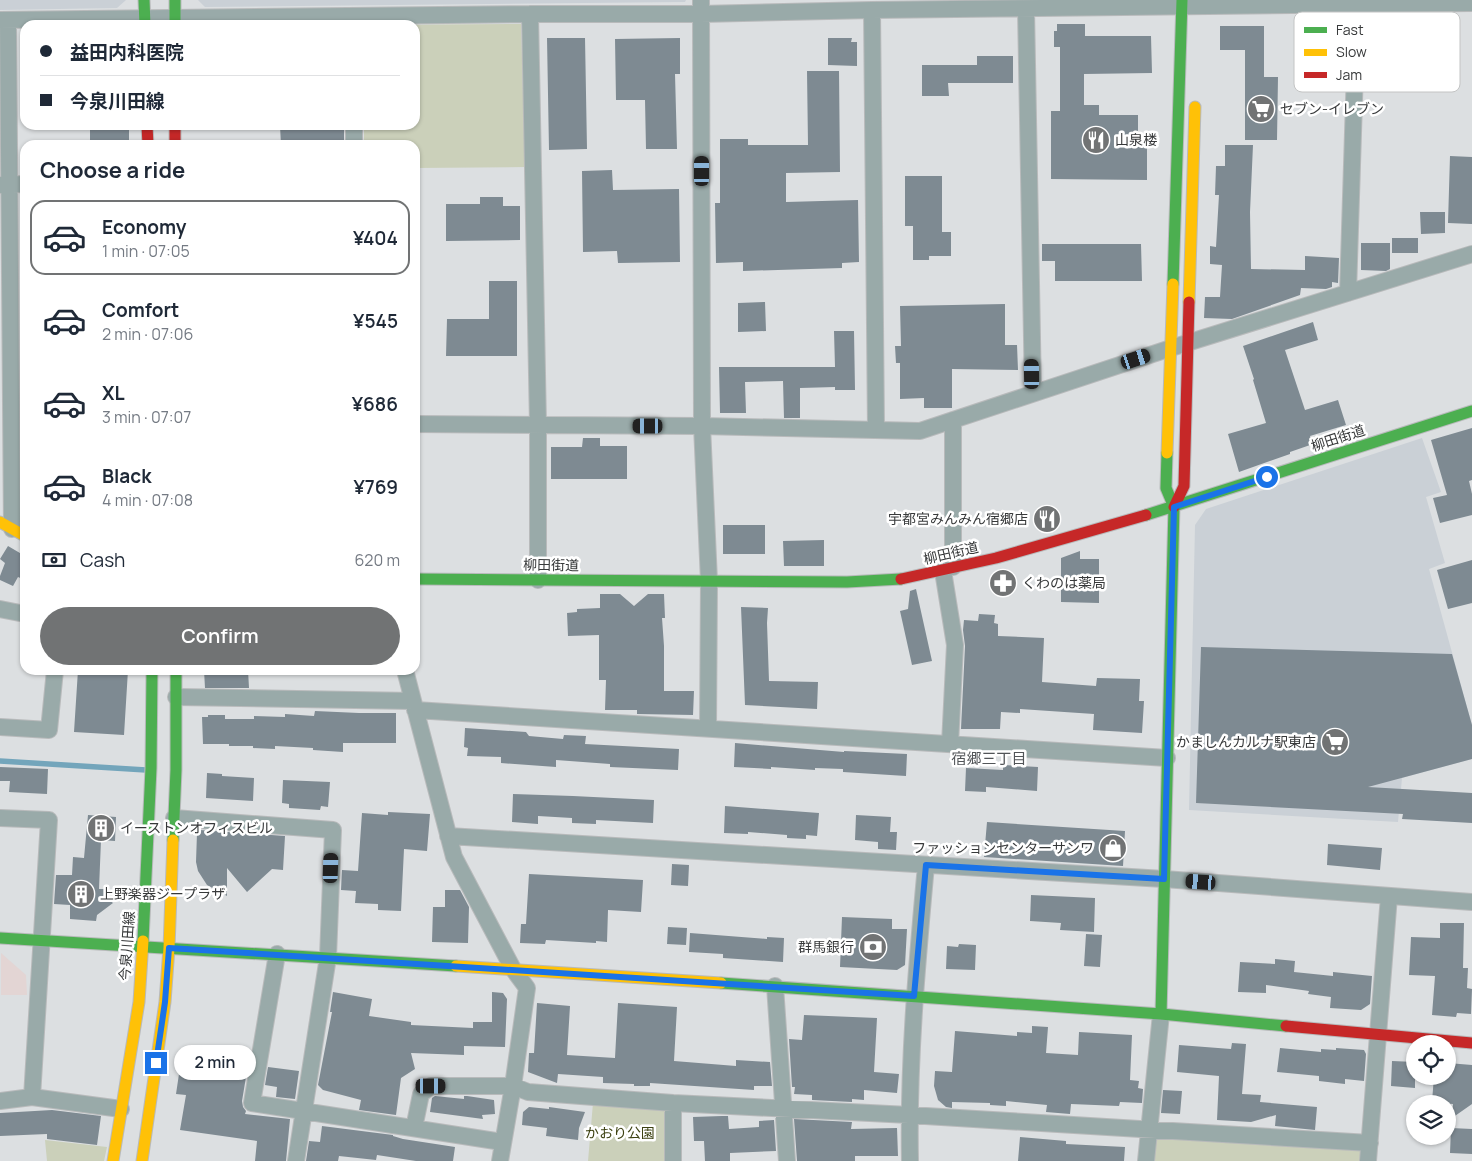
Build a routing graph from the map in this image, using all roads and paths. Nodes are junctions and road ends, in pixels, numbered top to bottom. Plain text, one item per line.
1 (144, 0) edge
2 (175, 0) edge
3 (1472, 3) edge
4 (1357, 5) junction
5 (1191, 6) edge
6 (701, 7) edge
7 (1026, 9) junction
8 (872, 10) junction
9 (1357, 12) edge
10 (530, 14) junction
11 (4, 20) edge
12 (20, 20) edge
13 (144, 20) edge
14 (175, 20) edge
15 (352, 20) edge
16 (1354, 92) edge
17 (1195, 96) dead end
18 (11, 184) edge
19 (1472, 254) edge
20 (1348, 293) junction
21 (1188, 343) junction
22 (1171, 348) junction
23 (1033, 394) junction
24 (1472, 411) edge
25 (953, 420) junction
26 (420, 424) edge
27 (538, 425) junction
28 (702, 426) junction
29 (876, 430) junction
30 (1174, 507) junction
31 (12, 529) edge
32 (948, 569) junction
33 (420, 579) edge
34 (538, 580) junction
35 (709, 581) junction
36 (0, 609) edge
37 (20, 613) edge
38 (54, 675) edge
39 (152, 675) edge
40 (176, 675) edge
41 (406, 675) edge
42 (176, 697) junction
43 (414, 705) junction
44 (0, 727) edge
45 (708, 728) junction
46 (950, 744) junction
47 (1167, 758) junction
48 (0, 818) edge
49 (174, 818) junction
50 (448, 836) junction
51 (926, 865) junction
52 (1164, 879) junction
53 (1388, 896) junction
54 (1472, 902) edge
55 (0, 938) edge
56 (42, 940) junction
57 (143, 946) junction
58 (169, 948) junction
59 (277, 954) junction
60 (328, 957) junction
61 (513, 969) junction
62 (775, 986) junction
63 (914, 996) junction
64 (1161, 1014) junction
65 (1378, 1034) junction
66 (1472, 1043) edge
67 (513, 1086) junction
68 (32, 1097) junction
69 (0, 1101) edge
70 (673, 1103) junction
71 (122, 1109) junction
72 (783, 1109) junction
73 (304, 1110) junction
74 (909, 1115) junction
75 (414, 1128) junction
76 (1148, 1130) junction
77 (502, 1142) junction
78 (1370, 1143) junction
79 (113, 1161) edge
80 (142, 1161) edge
81 (296, 1161) edge
82 (500, 1161) edge
83 (674, 1161) edge
84 (787, 1161) edge
85 (910, 1161) edge
86 (1146, 1161) edge
87 (1368, 1161) edge

1 - 13 street
2 - 14 street
3 - 4 street
4 - 5 street
4 - 9 street
5 - 7 street
5 - 22 street
6 - 8 street
6 - 10 street
6 - 28 street
7 - 8 street
7 - 23 street
8 - 29 street
10 - 15 street
10 - 27 street
11 - 12 street
11 - 18 street
16 - 20 street
17 - 21 street
18 - 31 street
19 - 20 street
20 - 21 street
21 - 22 street
21 - 30 street
22 - 23 street
22 - 30 street
23 - 25 street
24 - 30 street, 柳田街道
25 - 29 street
25 - 32 street
26 - 27 street
27 - 28 street
27 - 34 street
28 - 29 street
28 - 35 street
30 - 32 street, 柳田街道
30 - 47 street
32 - 35 street, 柳田街道
32 - 46 street
33 - 34 street, 柳田街道
34 - 35 street, 柳田街道
35 - 45 street
36 - 37 street
38 - 44 street
39 - 57 street, 今泉川田線
40 - 42 street
41 - 43 street
42 - 43 street
42 - 49 street
43 - 45 street
43 - 50 street
45 - 46 street
46 - 47 street
47 - 52 street
48 - 56 street
49 - 58 street
49 - 60 street
50 - 51 street
50 - 61 street
51 - 52 street
51 - 63 street
52 - 53 street
52 - 64 street
53 - 54 street
53 - 65 street
55 - 56 street
56 - 57 street
56 - 68 street
57 - 58 street
57 - 71 street, 今泉川田線
58 - 59 street
58 - 80 street
59 - 60 street
59 - 73 street
60 - 61 street
60 - 73 street
61 - 62 street
61 - 67 street
62 - 63 street
62 - 72 street
63 - 64 street
63 - 74 street
64 - 65 street
64 - 76 street
65 - 66 street
65 - 78 street
67 - 70 street
67 - 75 street
67 - 77 street
68 - 69 street
68 - 71 street
70 - 72 street
70 - 83 street
71 - 79 street, 今泉川田線
72 - 74 street
72 - 84 street
73 - 75 street
73 - 81 street
74 - 76 street
74 - 85 street
75 - 77 street
76 - 78 street
76 - 86 street
77 - 82 street
78 - 87 street

